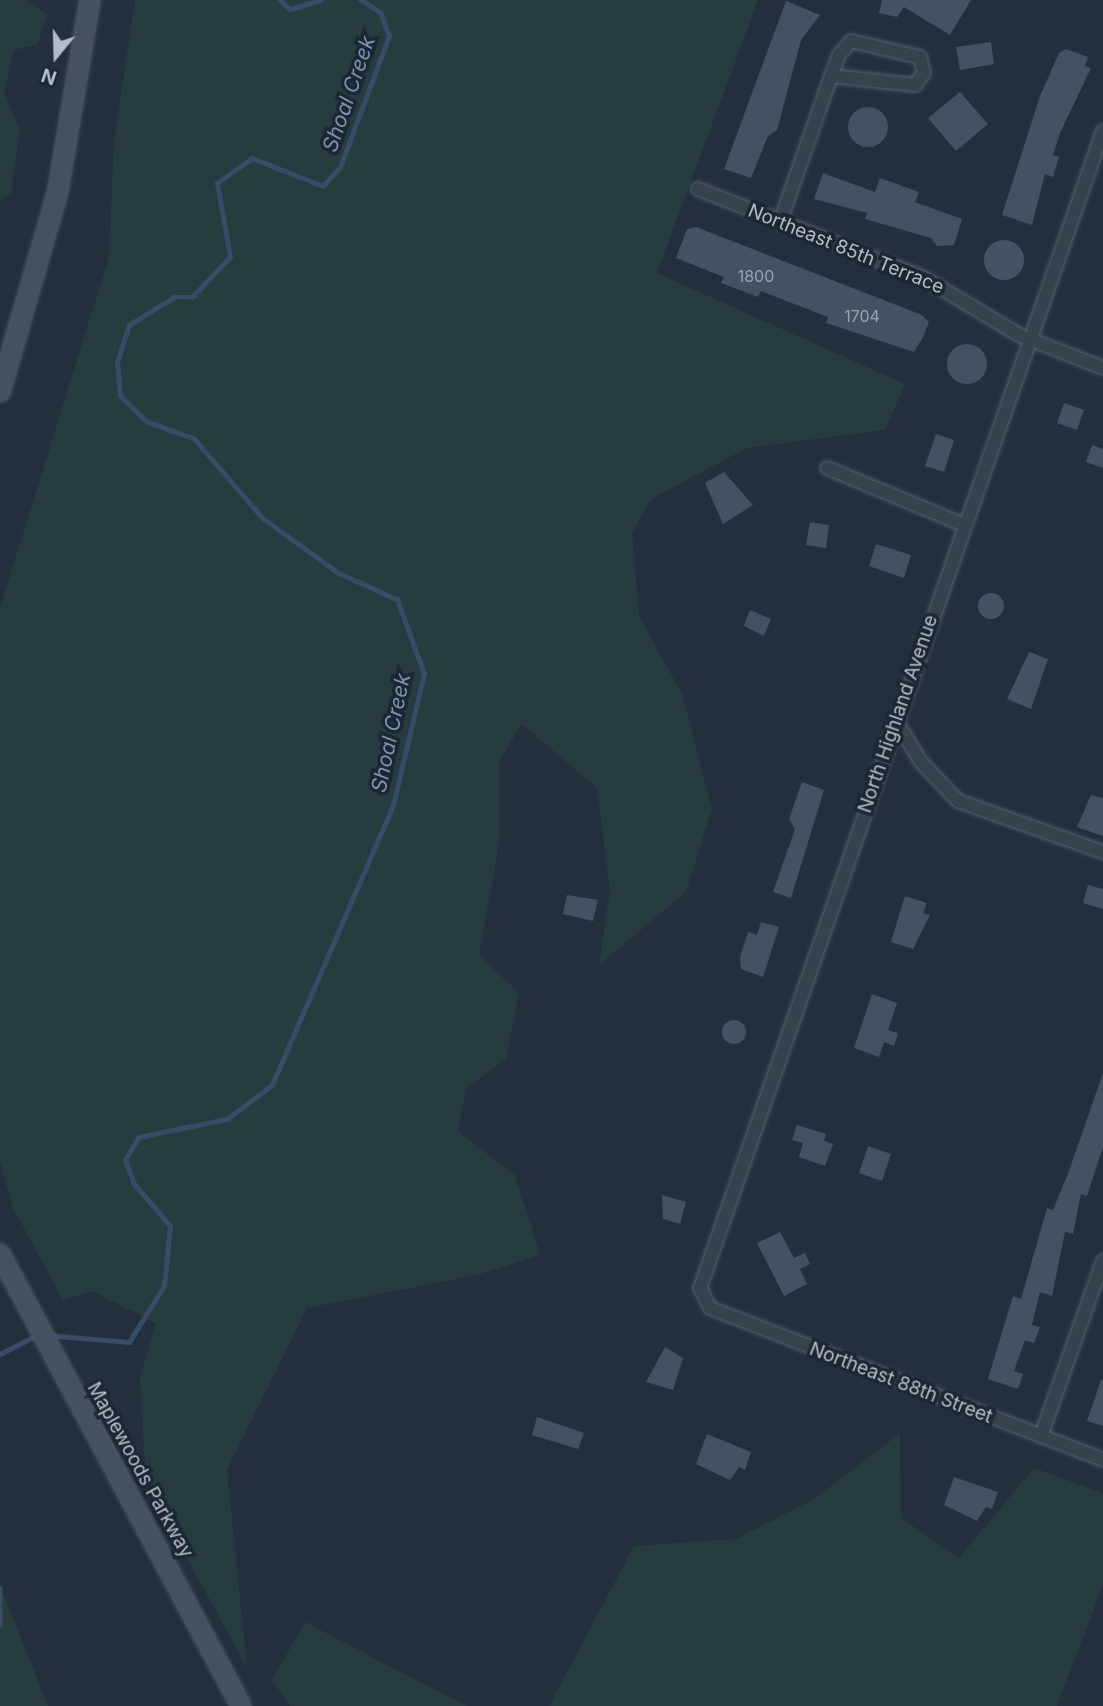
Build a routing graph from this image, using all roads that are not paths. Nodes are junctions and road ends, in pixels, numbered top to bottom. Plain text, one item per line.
1 (90, 0) edge
2 (831, 76) junction
3 (1103, 131) edge
4 (698, 189) dead end
5 (780, 222) junction
6 (1029, 341) junction
7 (1103, 368) edge
8 (0, 392) edge
9 (827, 468) dead end
10 (964, 525) junction
11 (897, 723) junction
12 (1103, 852) edge
13 (0, 1254) edge
14 (1103, 1261) edge
15 (704, 1298) joint
16 (1041, 1436) junction
17 (1103, 1460) edge
18 (241, 1706) edge

1 - 8 main road
2 - 2 street
2 - 5 street
3 - 6 street, North Highland Avenue
4 - 5 street, Northeast 85th Terrace
5 - 6 street, Northeast 85th Terrace
6 - 7 street, Northeast 85th Terrace
6 - 10 street, North Highland Avenue
9 - 10 street
10 - 11 street, North Highland Avenue
11 - 12 street
11 - 15 street, North Highland Avenue
13 - 18 main road, Maplewoods Parkway
14 - 16 street
15 - 16 street, Northeast 88th Street
16 - 17 street, Northeast 88th Street

